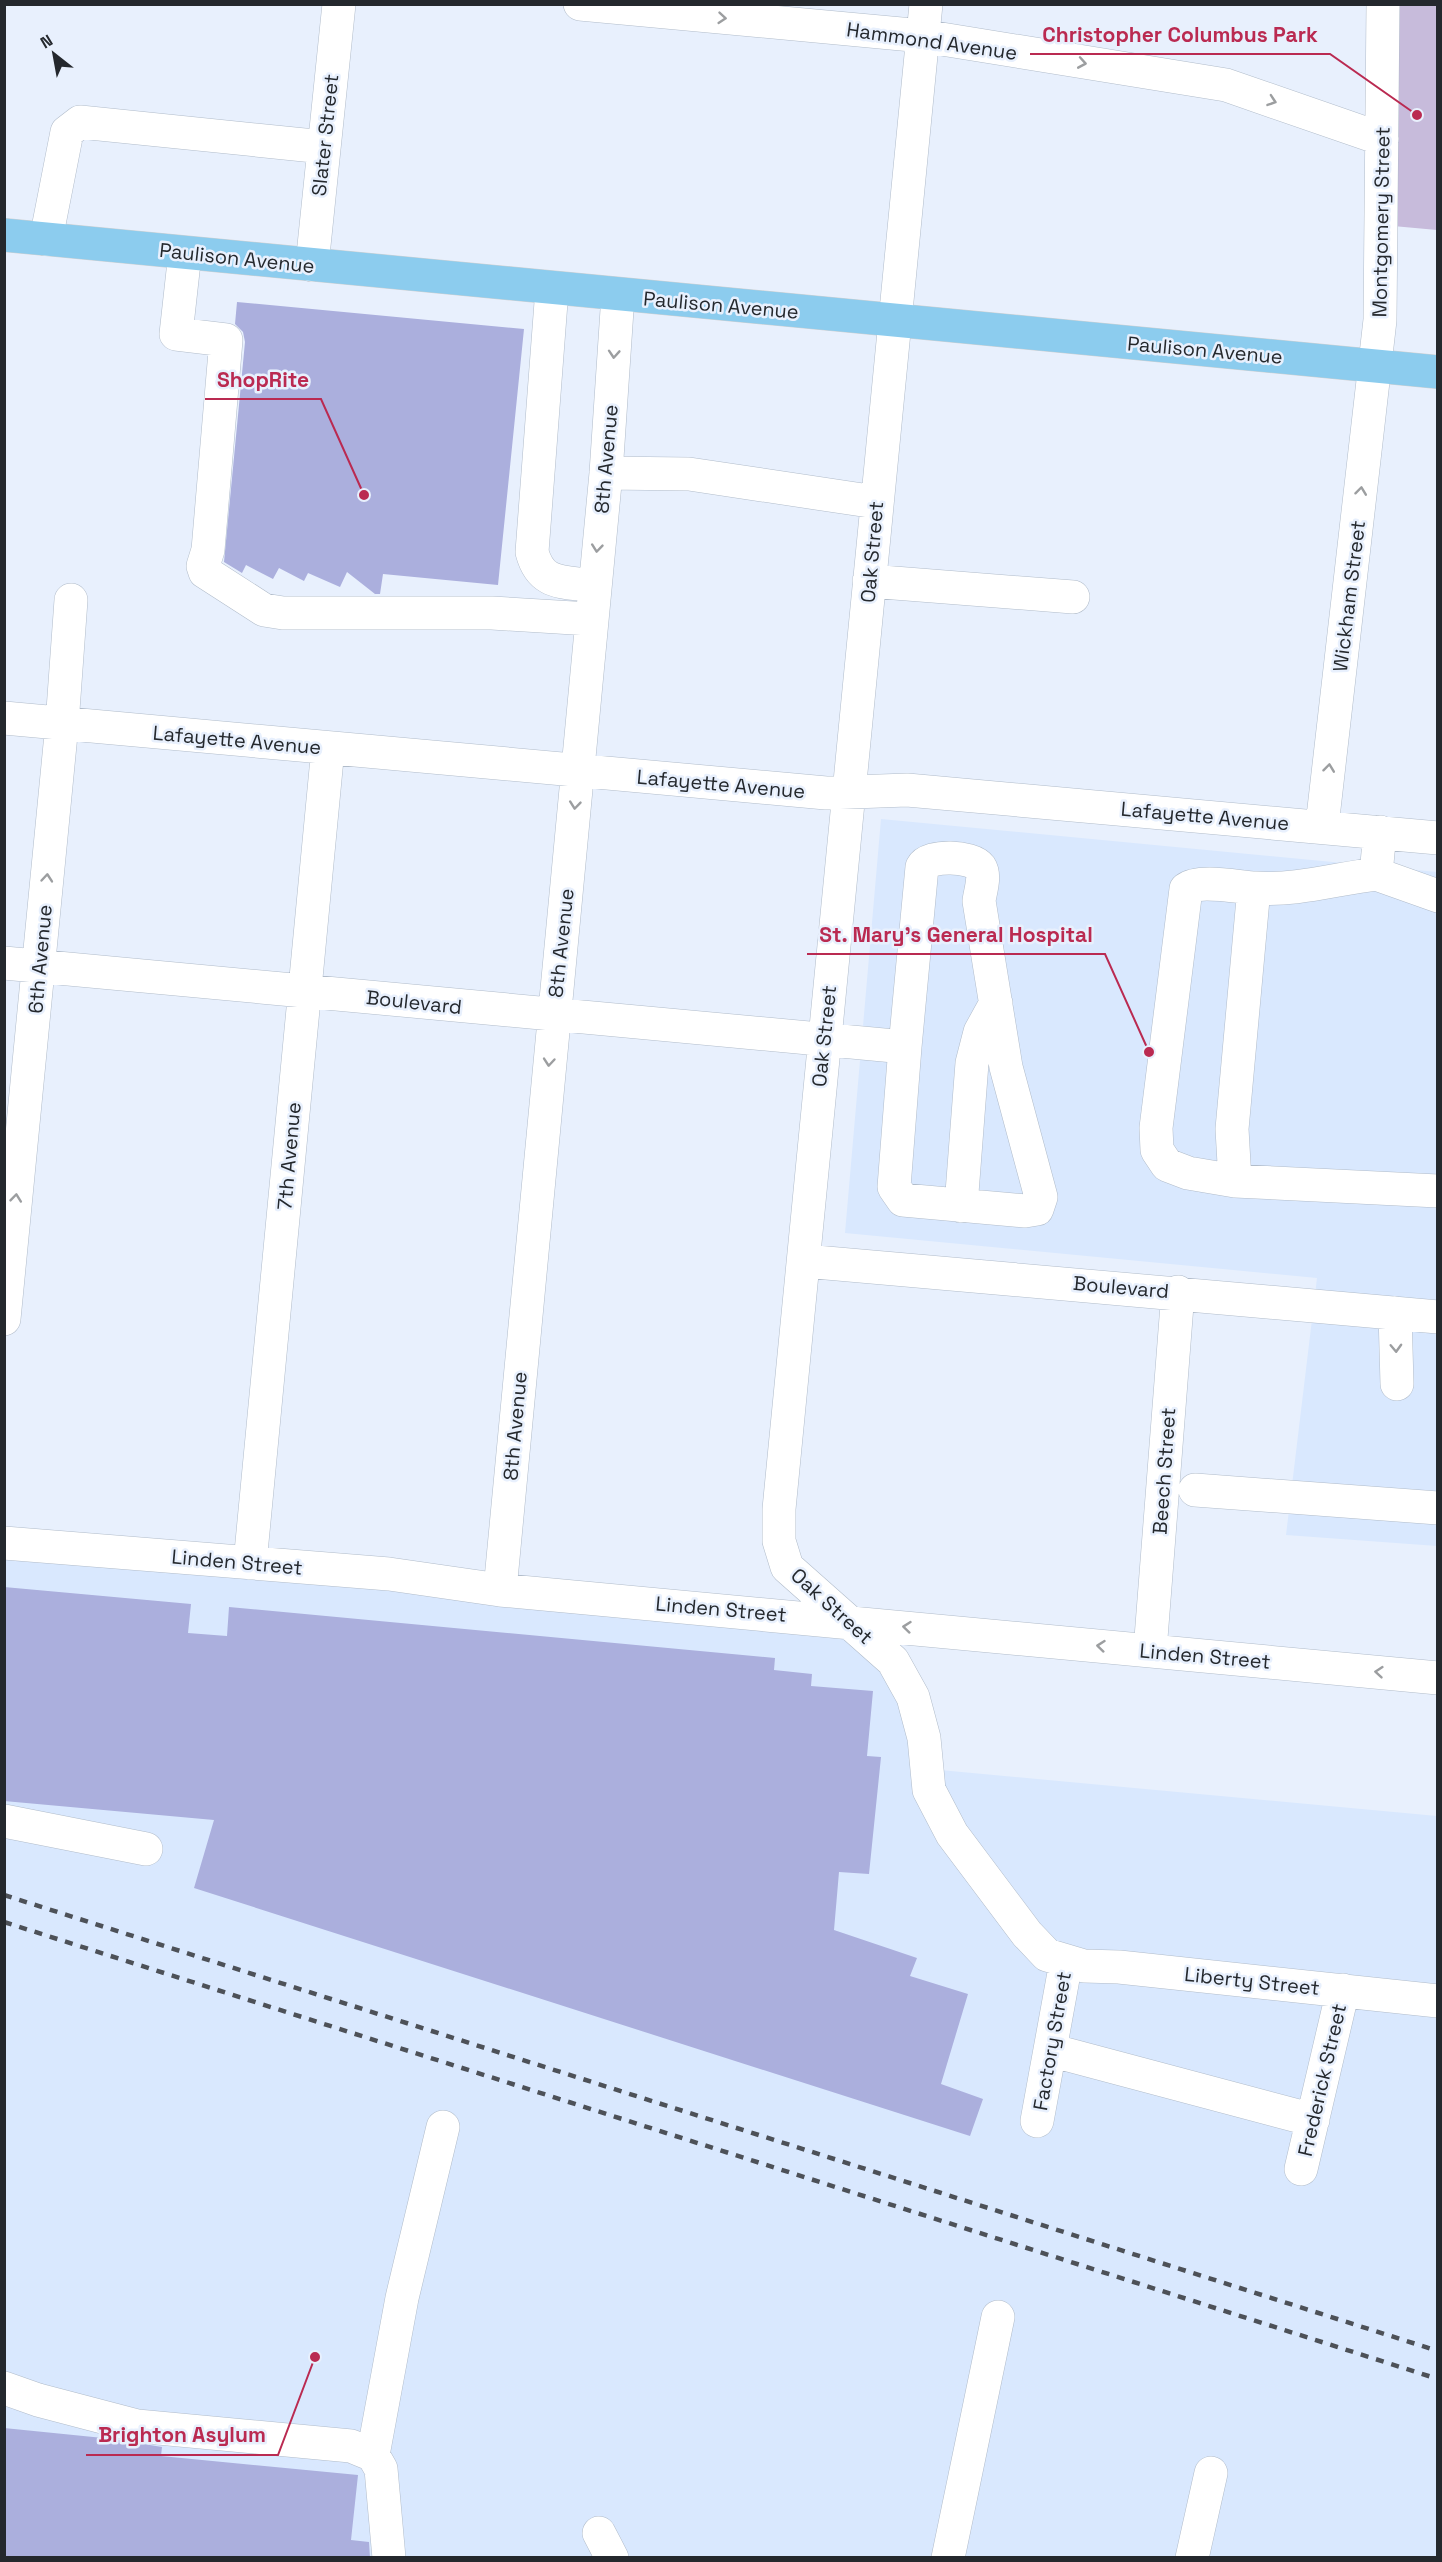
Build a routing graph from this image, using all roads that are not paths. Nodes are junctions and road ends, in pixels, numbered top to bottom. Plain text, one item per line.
1 (339, 4) edge
2 (580, 4) edge
3 (926, 4) edge
4 (1383, 4) edge
5 (923, 36) junction
6 (1382, 139) junction
7 (324, 147) junction
8 (4, 236) edge
9 (46, 240) junction
10 (185, 253) junction
11 (312, 265) junction
12 (552, 289) junction
13 (618, 295) junction
14 (894, 320) junction
15 (1376, 366) junction
16 (1437, 372) edge
17 (606, 473) junction
18 (876, 502) junction
19 (869, 581) junction
20 (593, 586) junction
21 (1073, 597) dead end
22 (71, 600) dead end
23 (590, 619) junction
24 (4, 718) edge
25 (62, 724) junction
26 (328, 748) junction
27 (578, 772) junction
28 (850, 792) junction
29 (1322, 826) junction
30 (1380, 832) junction
31 (1437, 838) edge
32 (1376, 874) junction
33 (1254, 888) junction
34 (1437, 896) edge
35 (4, 963) edge
36 (39, 966) junction
37 (305, 991) junction
38 (996, 1003) junction
39 (554, 1016) junction
40 (824, 1040) junction
41 (905, 1047) junction
42 (1235, 1181) junction
43 (1437, 1191) edge
44 (961, 1206) junction
45 (804, 1261) junction
46 (1178, 1292) junction
47 (1395, 1313) junction
48 (1437, 1317) edge
49 (4, 1319) edge
50 (1397, 1384) dead end
51 (1195, 1490) dead end
52 (1437, 1508) edge
53 (4, 1543) edge
54 (250, 1563) junction
55 (500, 1590) junction
56 (847, 1621) junction
57 (1150, 1651) junction
58 (1437, 1678) edge
59 (4, 1821) edge
60 (146, 1849) dead end
61 (1066, 1962) junction
62 (1343, 1990) junction
63 (1437, 2001) edge
64 (1050, 2050) junction
65 (1313, 2120) junction
66 (1037, 2121) dead end
67 (443, 2127) dead end
68 (1301, 2169) dead end
69 (998, 2317) dead end
70 (4, 2388) edge
71 (373, 2455) junction
72 (1211, 2473) dead end
73 (389, 2558) edge
74 (948, 2558) edge
75 (1192, 2558) edge

1 - 7 street, Slater Street
2 -> 5 street, Hammond Avenue
3 - 5 street, Oak Street
4 - 6 street, Montgomery Street
5 -> 6 street, Hammond Avenue
5 - 14 street, Oak Street
6 - 15 street, Montgomery Street
7 - 9 street
7 - 11 street, Slater Street
8 - 9 main road, Paulison Avenue
9 - 10 main road, Paulison Avenue
10 - 11 main road, Paulison Avenue
10 - 23 street
11 - 12 main road, Paulison Avenue
12 - 13 main road, Paulison Avenue
12 - 20 street
13 - 14 main road, Paulison Avenue
13 -> 17 street, 8th Avenue
14 - 15 main road, Paulison Avenue
14 - 18 street, Oak Street
15 - 16 main road, Paulison Avenue
29 -> 15 street, Wickham Street
17 - 18 street
17 -> 20 street, 8th Avenue
18 - 19 street, Oak Street
19 - 21 street
19 - 28 street, Oak Street
20 - 23 street, 8th Avenue
22 - 25 street, 6th Avenue
23 - 27 street, 8th Avenue
24 - 25 street, Lafayette Avenue
25 - 26 street, Lafayette Avenue
36 -> 25 street, 6th Avenue
26 - 27 street, Lafayette Avenue
26 - 37 street, 7th Avenue
27 - 28 street, Lafayette Avenue
27 -> 39 street, 8th Avenue
28 - 29 street, Lafayette Avenue
28 - 40 street, Oak Street
29 - 30 street, Lafayette Avenue
30 - 31 street, Lafayette Avenue
30 - 32 street
32 - 33 street
32 - 34 street
33 - 42 street
33 - 42 street
35 - 36 street, Boulevard
36 - 37 street, Boulevard
49 -> 36 street, 6th Avenue
37 - 39 street, Boulevard
37 - 54 street, 7th Avenue
38 - 41 street
38 - 44 street
38 - 44 street
39 - 40 street, Boulevard
39 -> 55 street, 8th Avenue
40 - 41 street, Boulevard
40 - 45 street, Oak Street
41 - 44 street
42 - 43 street
45 - 46 street, Boulevard
45 - 56 street, Oak Street
46 - 47 street, Boulevard
46 - 57 street, Beech Street
47 - 48 street, Boulevard
47 -> 50 street
51 - 52 street
53 - 54 street, Linden Street
54 - 55 street, Linden Street
55 - 56 street, Linden Street
57 -> 56 street, Linden Street
56 - 61 street, Oak Street
58 -> 57 street, Linden Street
59 - 60 street
61 - 62 street, Liberty Street
61 - 64 street, Factory Street
62 - 63 street, Liberty Street
62 - 65 street, Frederick Street
64 - 65 street
64 - 66 street, Factory Street
65 - 68 street, Frederick Street
67 - 71 street
69 - 74 street
70 - 71 street
71 - 73 street
72 - 75 street

